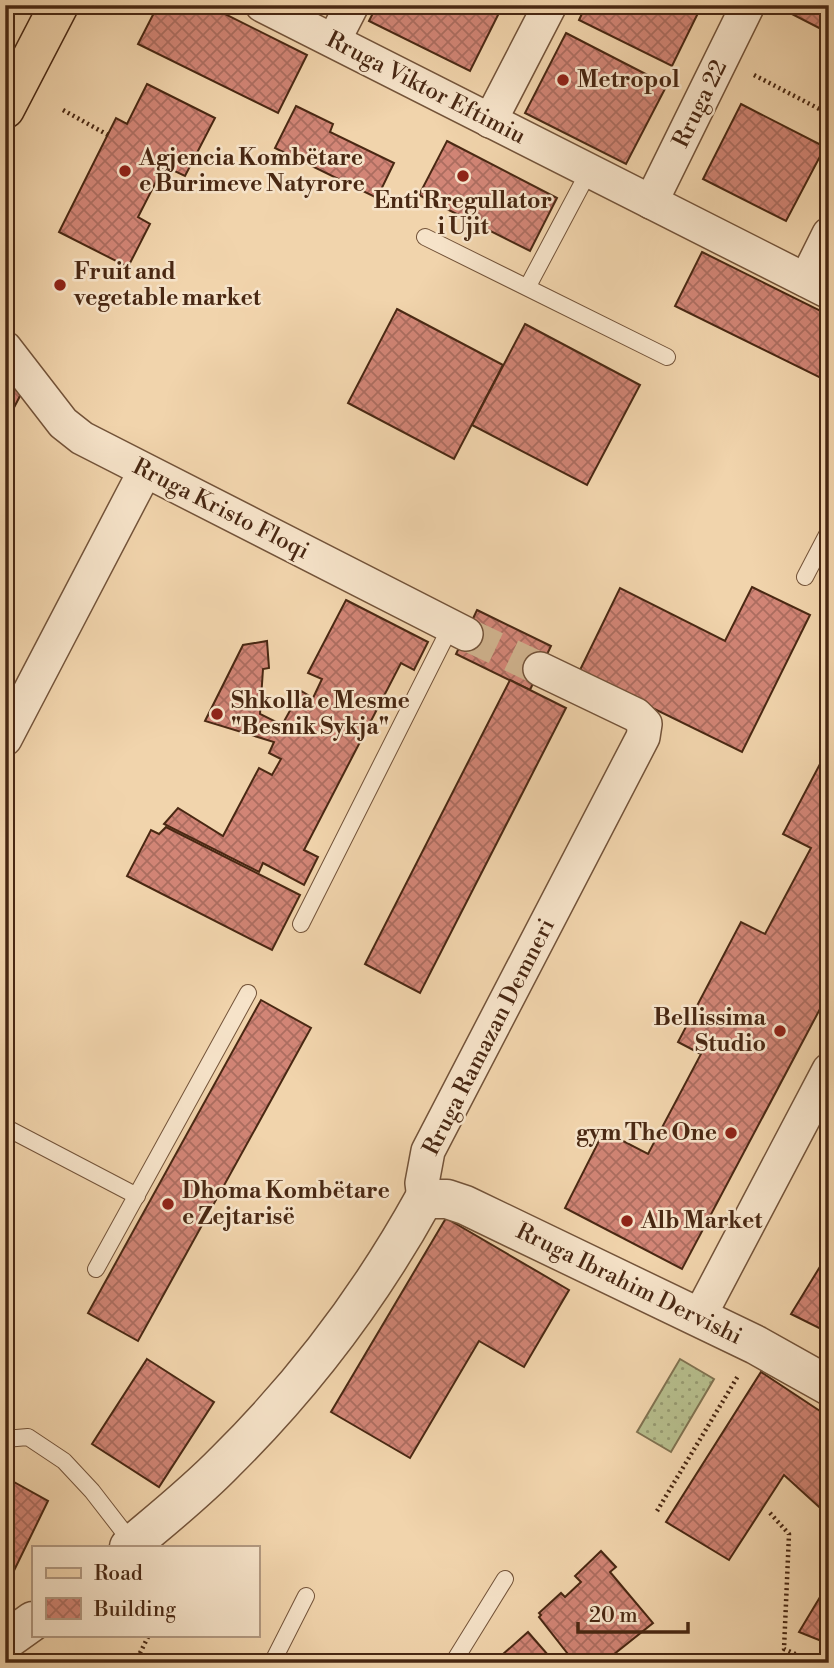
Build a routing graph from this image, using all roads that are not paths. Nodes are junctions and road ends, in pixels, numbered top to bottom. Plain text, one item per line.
1 (59, 5) edge
2 (262, 5) edge
3 (352, 5) edge
4 (550, 5) edge
5 (748, 5) edge
6 (334, 40) junction
7 (5, 109) edge
8 (490, 121) junction
9 (589, 171) junction
10 (651, 202) junction
11 (829, 234) edge
12 (425, 237) dead end
13 (528, 286) junction
14 (817, 286) edge
15 (5, 348) edge
16 (667, 356) dead end
17 (145, 471) junction
18 (829, 531) edge
19 (805, 577) dead end
20 (458, 630) joint
21 (540, 669) tunnel mouth
22 (5, 739) edge
23 (301, 924) dead end
24 (248, 993) dead end
25 (829, 1070) edge
26 (5, 1127) edge
27 (137, 1196) junction
28 (424, 1199) junction
29 (96, 1269) dead end
30 (699, 1317) junction
31 (829, 1386) edge
32 (5, 1440) edge
33 (131, 1545) edge
34 (505, 1579) dead end
35 (306, 1597) dead end
36 (32, 1622) edge
37 (5, 1641) edge
38 (272, 1663) edge
39 (453, 1663) edge

1 - 7 main road
2 - 6 street, Rruga Viktor Eftimiu
3 - 6 street
4 - 8 street
5 - 10 street, Rruga 22
6 - 8 street, Rruga Viktor Eftimiu
8 - 9 street, Rruga Viktor Eftimiu
9 - 10 street, Rruga Viktor Eftimiu
9 - 13 lane
10 - 14 street, Rruga Viktor Eftimiu
11 - 14 street
12 - 13 lane
13 - 16 lane
15 - 17 street, Rruga Kristo Floqi
17 - 20 street, Rruga Kristo Floqi
17 - 22 street
18 - 19 lane
20 - 23 lane
21 - 28 street, Rruga Ramazan Demneri
24 - 27 lane
25 - 30 street
26 - 27 lane
27 - 29 lane
28 - 30 street, Rruga Ibrahim Dervishi
28 - 33 street, Rruga Ramazan Demneri
30 - 31 street, Rruga Ibrahim Dervishi
32 - 33 lane
34 - 39 lane
35 - 38 lane
36 - 37 street

